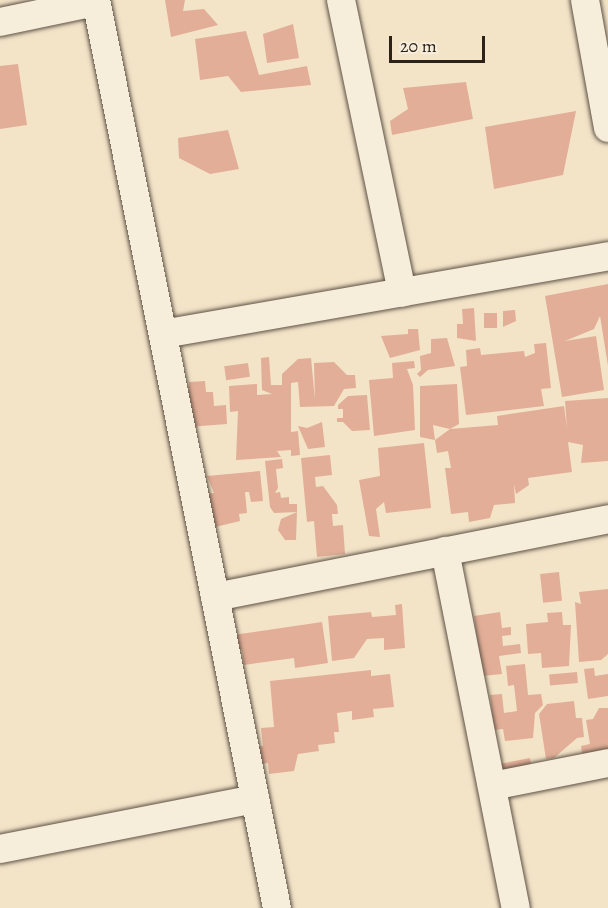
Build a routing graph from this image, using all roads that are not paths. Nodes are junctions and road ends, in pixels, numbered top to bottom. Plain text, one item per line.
1 (341, 0) edge
2 (96, 1) edge
3 (594, 12) edge
4 (0, 22) edge
5 (608, 128) edge
6 (608, 256) edge
7 (402, 292) junction
8 (163, 334) junction
9 (608, 519) edge
10 (445, 552) junction
11 (215, 597) junction
12 (608, 763) edge
13 (492, 786) junction
14 (255, 799) junction
15 (1, 846) edge
16 (277, 908) edge
17 (516, 908) edge

1 - 7 street
2 - 4 street
2 - 8 street
3 - 5 street
6 - 7 street
7 - 8 street
8 - 11 street
9 - 10 street
10 - 11 street
10 - 13 street
11 - 14 street
12 - 13 street
13 - 17 street
14 - 15 street
14 - 16 street

